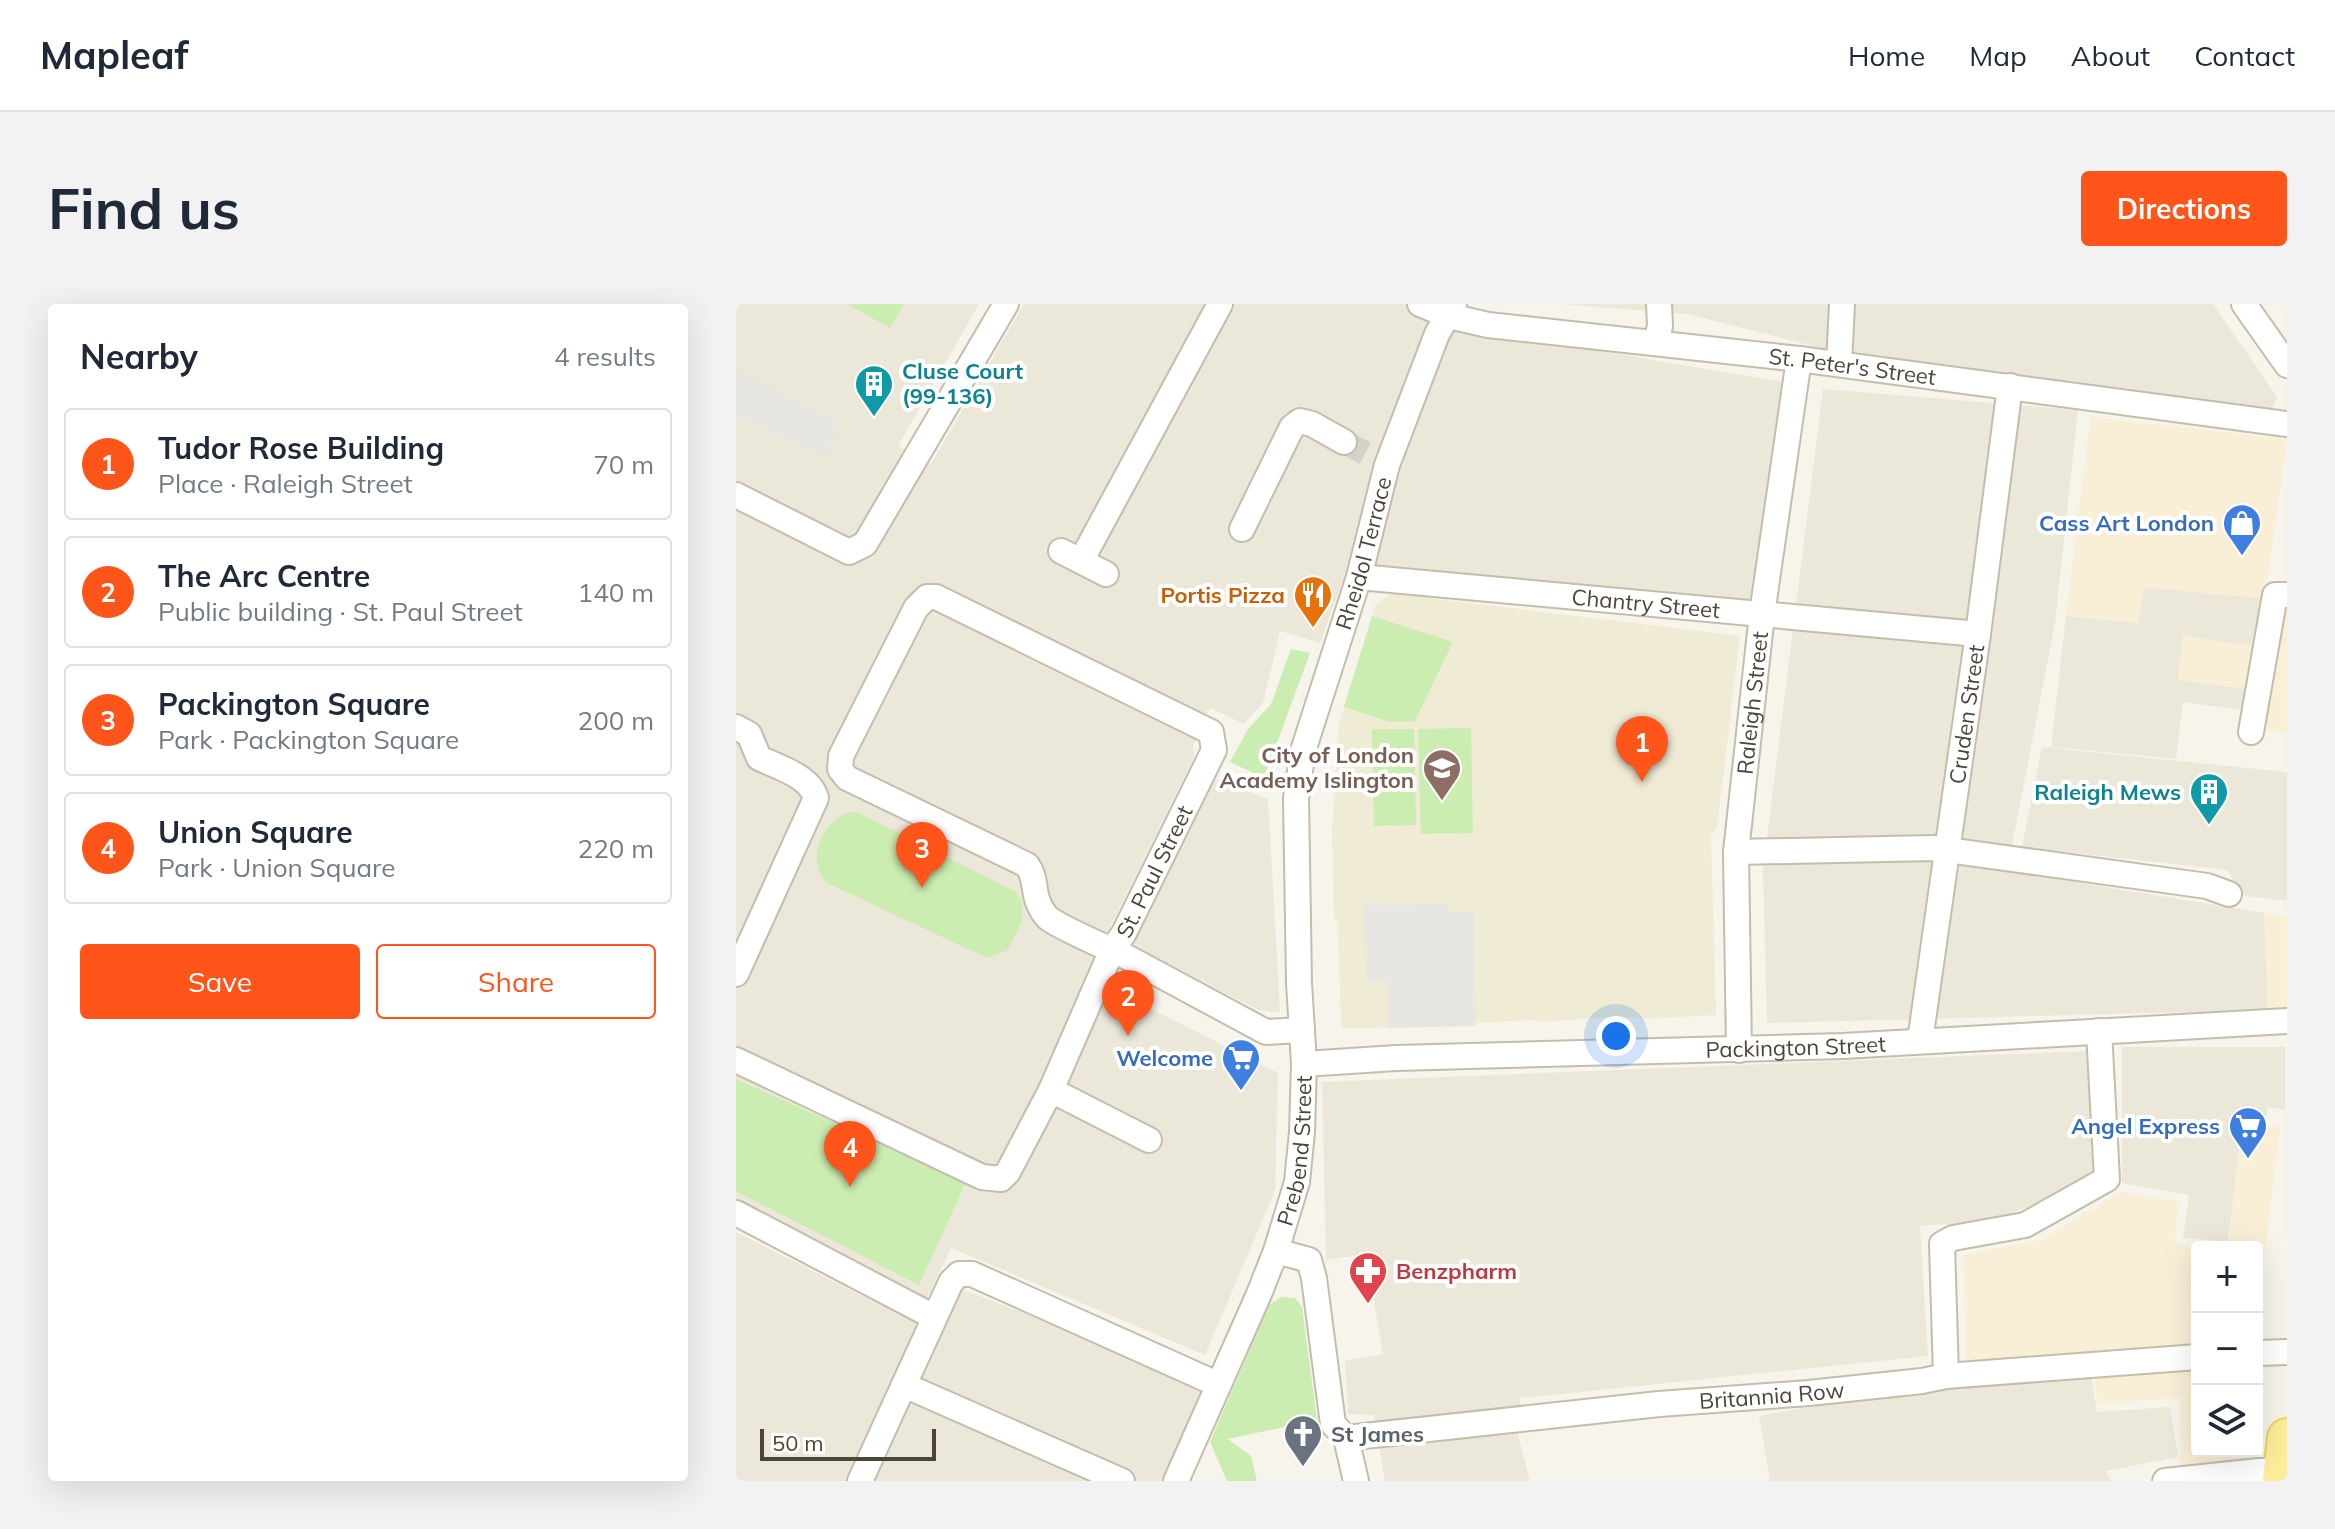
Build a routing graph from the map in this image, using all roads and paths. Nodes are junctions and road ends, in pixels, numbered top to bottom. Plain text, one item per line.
1 (1006, 304) edge
2 (1220, 304) edge
3 (1420, 304) edge
4 (1659, 304) edge
5 (1842, 304) edge
6 (2244, 304) edge
7 (1452, 310) edge
8 (1656, 342) junction
9 (1799, 359) junction
10 (1839, 364) junction
11 (2287, 365) edge
12 (2010, 386) junction
13 (2287, 424) edge
14 (1344, 442) tunnel mouth
15 (736, 495) edge
16 (1242, 529) dead end
17 (1106, 574) dead end
18 (1359, 577) junction
19 (2281, 595) edge
20 (1762, 614) junction
21 (1978, 634) junction
22 (736, 727) edge
23 (2251, 732) dead end
24 (1296, 798) joint
25 (1946, 850) junction
26 (1736, 852) junction
27 (2215, 883) dead end
28 (1112, 950) junction
29 (736, 974) edge
30 (2287, 1021) edge
31 (1302, 1030) junction
32 (2099, 1031) junction
33 (1920, 1041) junction
34 (1739, 1050) junction
35 (736, 1060) edge
36 (1304, 1064) junction
37 (1051, 1090) junction
38 (1149, 1140) dead end
39 (736, 1213) edge
40 (1276, 1251) junction
41 (934, 1317) junction
42 (2287, 1352) edge
43 (2263, 1353) edge
44 (2191, 1357) edge
45 (1946, 1376) junction
46 (1217, 1384) junction
47 (904, 1385) junction
48 (1346, 1438) junction
49 (2284, 1463) edge
50 (860, 1481) edge
51 (1122, 1481) edge
52 (1176, 1481) edge
53 (1356, 1481) edge
54 (2165, 1481) edge

1 - 15 street
2 - 17 street
3 - 7 street, St. Peter's Street
4 - 8 street
5 - 10 street
6 - 11 street
7 - 8 street, St. Peter's Street
7 - 18 street, Rheidol Terrace
8 - 9 street, St. Peter's Street
9 - 10 street, St. Peter's Street
9 - 20 street, Raleigh Street
10 - 12 street, St. Peter's Street
12 - 13 street, St. Peter's Street
12 - 21 street, Cruden Street
14 - 16 street
18 - 20 street, Chantry Street
18 - 24 street, Rheidol Terrace
19 - 23 street
20 - 21 street, Chantry Street
20 - 26 street, Raleigh Street
21 - 25 street, Cruden Street
22 - 29 street
24 - 31 street, Prebend Street
25 - 26 street
25 - 27 street
25 - 33 street, Cruden Street
26 - 34 street, Raleigh Street
28 - 28 street, St. Paul Street
28 - 31 street
28 - 37 street, St. Paul Street
30 - 32 street, Packington Street
31 - 36 street, Prebend Street
32 - 33 street, Packington Street
32 - 45 street
33 - 34 street, Packington Street
34 - 36 street, Packington Street
35 - 37 street, St. Paul Street
36 - 40 street, Prebend Street
37 - 38 street
39 - 41 street
40 - 46 street, Prebend Street
40 - 48 street
41 - 46 street
41 - 47 street
42 - 43 street
44 - 45 street, Britannia Row
45 - 48 street, Britannia Row
46 - 52 street, Prebend Street
47 - 50 street
47 - 51 street
48 - 53 street
49 - 54 street

